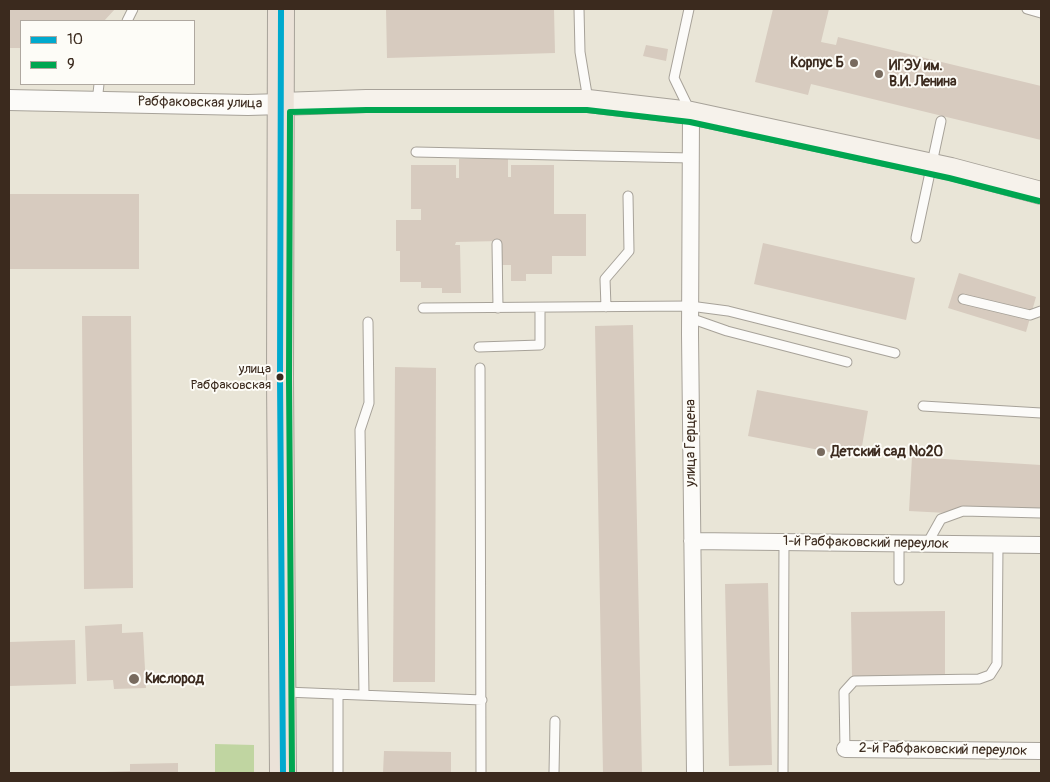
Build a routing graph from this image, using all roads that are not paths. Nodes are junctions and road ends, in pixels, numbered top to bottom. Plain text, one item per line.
1 (134, 9) edge
2 (281, 9) edge
3 (579, 9) edge
4 (689, 9) edge
5 (1027, 9) edge
6 (1041, 12) edge
7 (128, 20) edge
8 (98, 93) edge
9 (9, 100) edge
10 (588, 101) junction
11 (281, 104) junction
12 (691, 113) junction
13 (941, 120) dead end
14 (416, 152) dead end
15 (691, 158) junction
16 (932, 165) junction
17 (1041, 193) edge
18 (628, 196) dead end
19 (916, 238) dead end
20 (497, 244) dead end
21 (963, 299) dead end
22 (606, 307) junction
23 (423, 308) dead end
24 (498, 308) junction
25 (540, 308) junction
26 (1041, 311) edge
27 (690, 312) junction
28 (368, 322) dead end
29 (479, 347) dead end
30 (896, 353) dead end
31 (847, 362) dead end
32 (480, 368) dead end
33 (923, 406) dead end
34 (1041, 413) edge
35 (1041, 513) edge
36 (692, 541) junction
37 (784, 542) junction
38 (899, 543) junction
39 (927, 544) junction
40 (998, 544) junction
41 (1041, 545) edge
42 (899, 580) dead end
43 (283, 692) junction
44 (338, 694) junction
45 (364, 695) junction
46 (482, 700) junction
47 (555, 721) dead end
48 (845, 749) joint
49 (1041, 751) edge
50 (283, 773) edge
51 (338, 773) edge
52 (481, 773) edge
53 (554, 773) edge
54 (695, 773) edge
55 (783, 773) edge

1 - 7 lane
2 - 11 main road
3 - 10 lane
4 - 12 lane
5 - 6 lane
8 - 9 street, Рабфаковская улица
8 - 11 street, Рабфаковская улица
10 - 11 main road, Рабфаковская улица
10 - 12 main road, Рабфаковская улица
11 - 43 main road
12 - 15 street, улица Герцена
12 - 16 main road, Рабфаковская улица
13 - 16 lane
14 - 15 lane
15 - 27 street, улица Герцена
16 - 17 main road, Рабфаковская улица
16 - 19 lane
18 - 22 lane
20 - 24 lane
21 - 26 lane
22 - 25 lane
22 - 27 lane
23 - 24 lane
24 - 25 lane
25 - 29 lane
27 - 30 lane
27 - 31 lane
27 - 36 street, улица Герцена
28 - 45 lane
32 - 46 lane
33 - 34 lane
35 - 39 lane
36 - 37 street, 1-й Рабфаковский переулок
36 - 54 street, улица Герцена
37 - 38 street, 1-й Рабфаковский переулок
37 - 55 lane
38 - 39 street, 1-й Рабфаковский переулок
38 - 42 lane
39 - 40 street, 1-й Рабфаковский переулок
40 - 41 street, 1-й Рабфаковский переулок
40 - 48 lane
43 - 44 lane
43 - 50 main road
44 - 45 lane
44 - 51 lane
45 - 46 lane
46 - 52 lane
47 - 53 lane
48 - 49 street, 2-й Рабфаковский переулок

